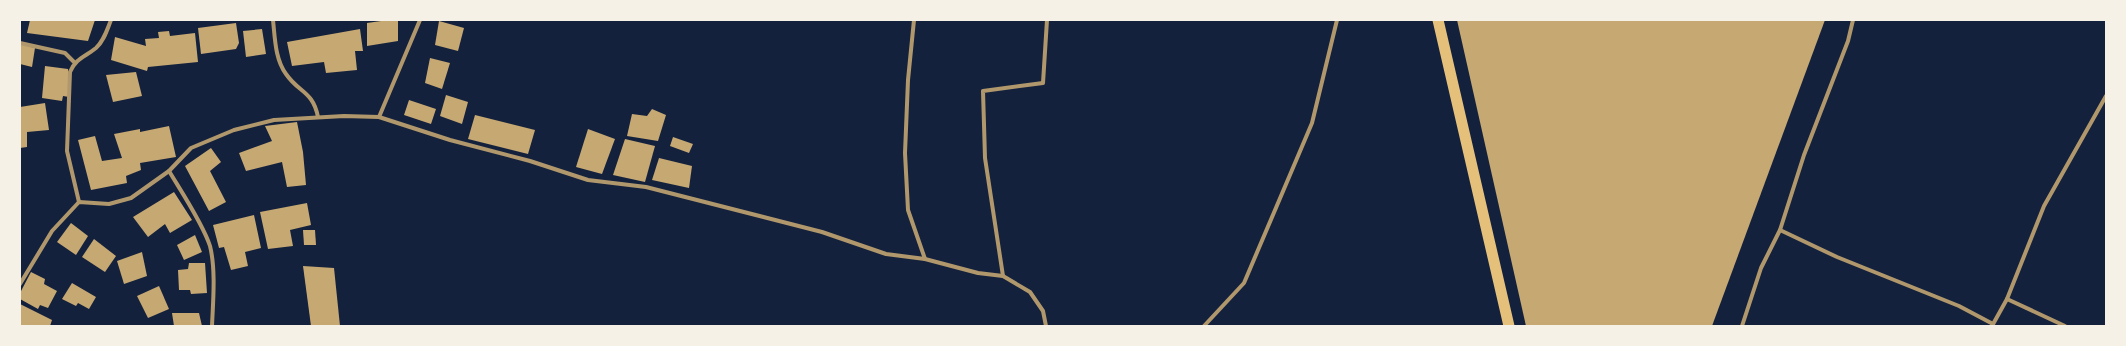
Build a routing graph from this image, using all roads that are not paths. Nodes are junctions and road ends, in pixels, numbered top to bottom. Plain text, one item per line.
1 (111, 20) edge
2 (273, 20) edge
3 (420, 20) edge
4 (914, 20) edge
5 (1047, 20) edge
6 (1337, 20) edge
7 (1438, 20) edge
8 (1853, 20) edge
9 (20, 43) edge
10 (74, 62) junction
11 (2106, 96) edge
12 (318, 117) junction
13 (380, 117) junction
14 (169, 170) junction
15 (79, 202) junction
16 (1780, 230) junction
17 (925, 259) junction
18 (1003, 276) junction
19 (20, 284) edge
20 (2007, 298) junction
21 (1993, 325) edge
22 (212, 326) edge
23 (1046, 326) edge
24 (1204, 326) edge
25 (1509, 326) edge
26 (1742, 326) edge
27 (2065, 326) edge

1 - 10 street
2 - 12 street
3 - 13 street
4 - 17 street
5 - 18 street
6 - 24 street
7 - 25 highway
8 - 16 street
9 - 10 street
10 - 15 street
11 - 20 street
12 - 13 street
12 - 14 street
13 - 17 street
14 - 15 street
14 - 22 street
15 - 19 street
16 - 21 street
16 - 26 street
17 - 18 street
18 - 23 street
20 - 21 street
20 - 27 street

